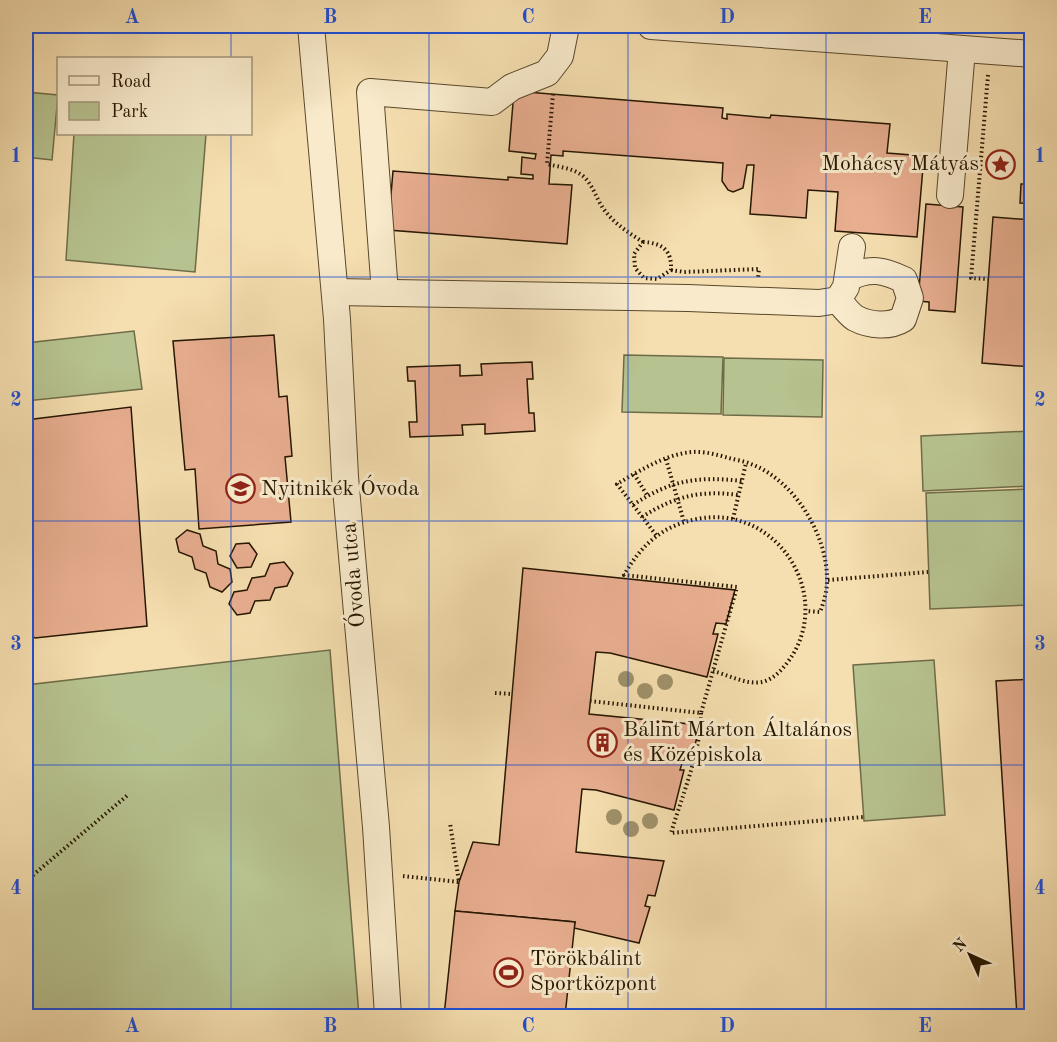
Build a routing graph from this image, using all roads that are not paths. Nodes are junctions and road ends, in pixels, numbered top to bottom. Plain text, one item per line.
1 (311, 26) edge
2 (566, 26) edge
3 (651, 26) edge
4 (698, 28) edge
5 (962, 49) junction
6 (1032, 54) edge
7 (950, 195) dead end
8 (852, 247) dead end
9 (335, 292) junction
10 (385, 293) junction
11 (388, 1017) edge

1 - 9 street, Óvoda utca
2 - 10 street
3 - 4 street
4 - 5 street
5 - 6 street
5 - 7 street
8 - 10 street
9 - 10 street
9 - 11 street, Óvoda utca

